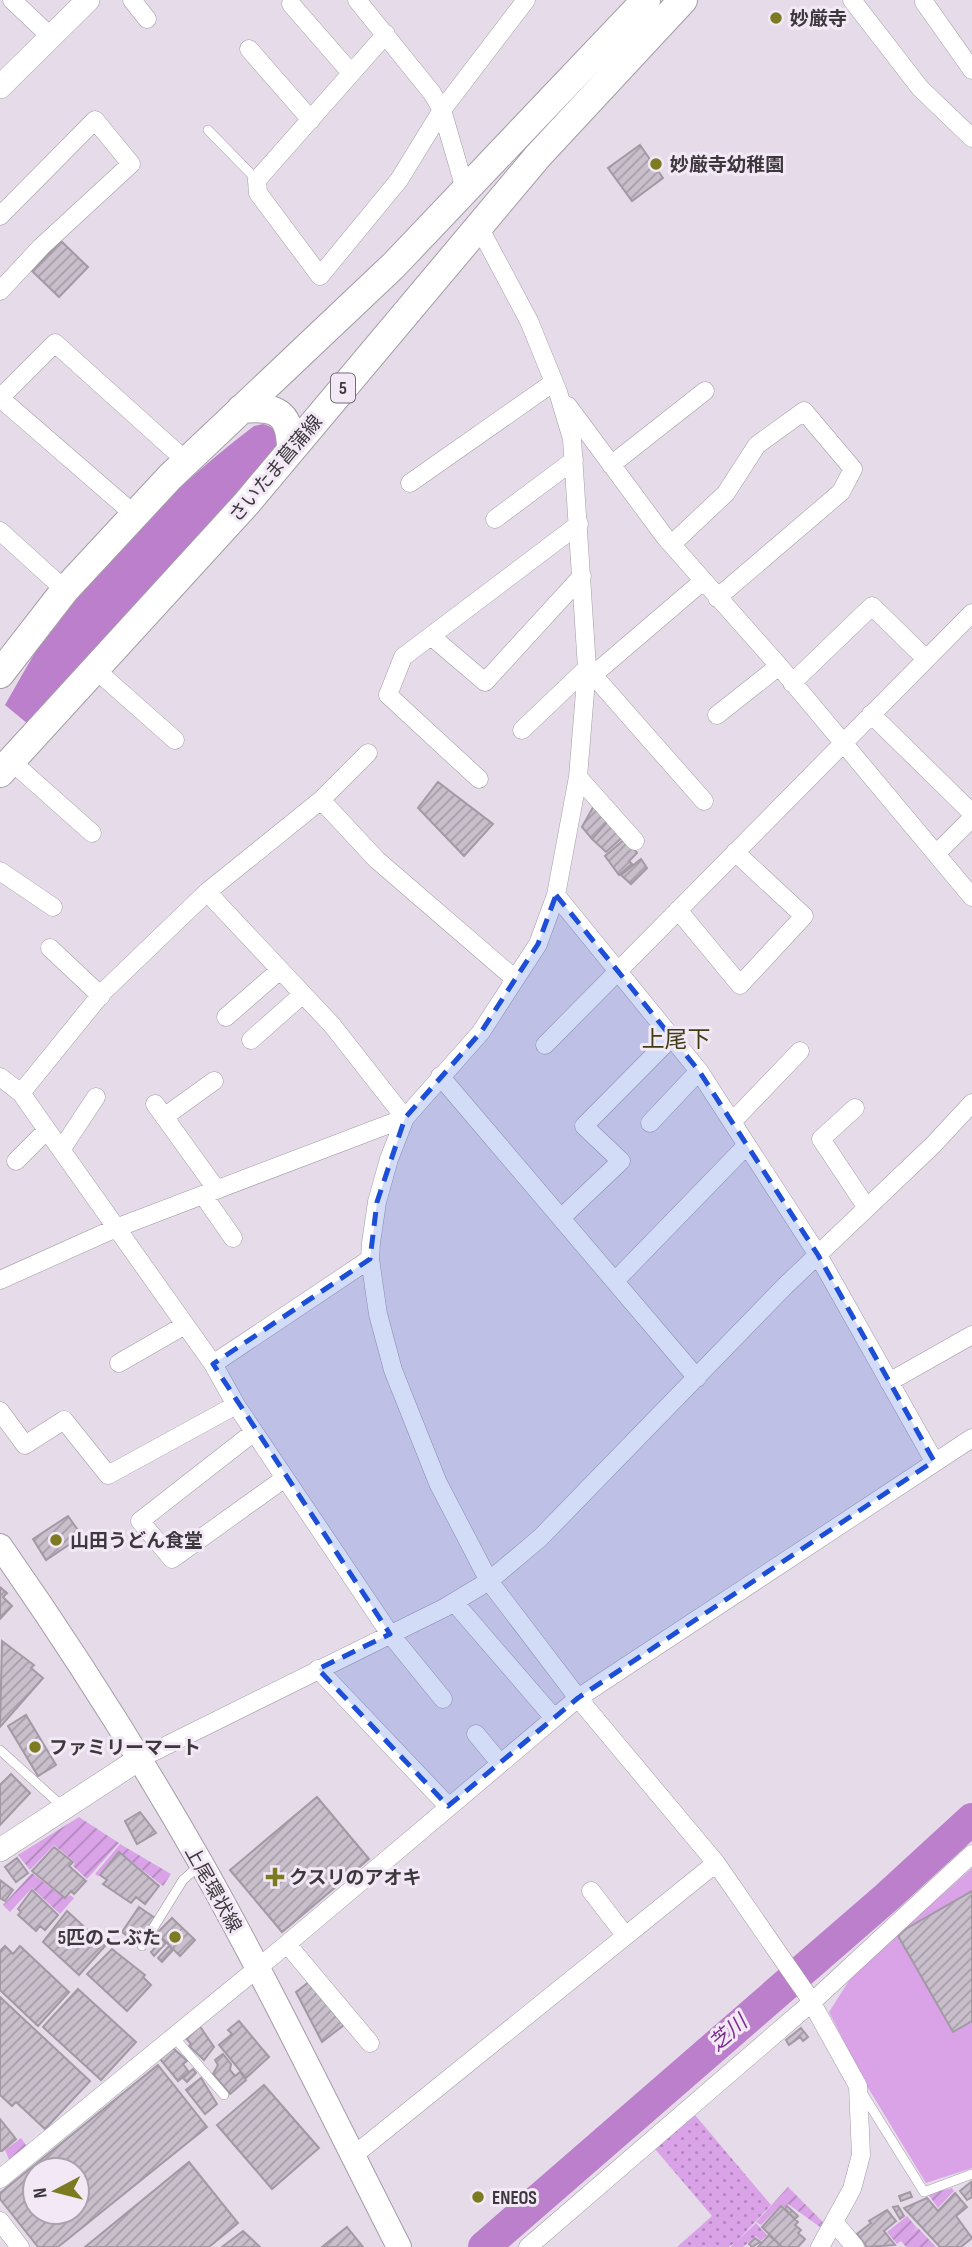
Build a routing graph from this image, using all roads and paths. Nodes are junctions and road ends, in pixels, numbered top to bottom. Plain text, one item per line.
1 (12, 0) edge
2 (88, 0) edge
3 (132, 0) edge
4 (357, 0) edge
5 (526, 0) edge
6 (646, 0) edge
7 (683, 0) edge
8 (852, 0) edge
9 (924, 2) dead end
10 (291, 4) dead end
11 (147, 19) dead end
12 (386, 34) junction
13 (51, 37) junction
14 (249, 49) dead end
15 (972, 70) edge
16 (351, 73) junction
17 (0, 87) edge
18 (442, 110) junction
19 (311, 120) junction
20 (208, 130) dead end
21 (972, 138) edge
22 (257, 180) junction
23 (465, 189) junction
24 (0, 216) edge
25 (479, 227) junction
26 (0, 291) edge
27 (556, 387) junction
28 (705, 391) dead end
29 (241, 409) junction
30 (291, 448) junction
31 (574, 460) junction
32 (186, 461) junction
33 (611, 465) junction
34 (410, 482) dead end
35 (135, 514) junction
36 (495, 519) dead end
37 (579, 524) junction
38 (0, 531) edge
39 (671, 544) junction
40 (582, 576) junction
41 (703, 581) junction
42 (65, 590) junction
43 (717, 598) junction
44 (972, 612) edge
45 (431, 636) junction
46 (926, 659) junction
47 (3, 663) edge
48 (779, 666) junction
49 (96, 670) junction
50 (590, 671) junction
51 (792, 683) junction
52 (871, 713) junction
53 (717, 715) dead end
54 (522, 730) dead end
55 (175, 740) dead end
56 (841, 743) junction
57 (368, 753) dead end
58 (10, 756) edge
59 (578, 777) junction
60 (479, 779) dead end
61 (321, 800) junction
62 (704, 801) dead end
63 (972, 813) edge
64 (972, 818) edge
65 (92, 833) dead end
66 (635, 841) dead end
67 (735, 852) junction
68 (936, 854) junction
69 (0, 871) edge
70 (207, 892) junction
71 (556, 895) junction
72 (972, 897) edge
73 (53, 907) dead end
74 (678, 910) junction
75 (50, 948) dead end
76 (280, 970) junction
77 (618, 971) junction
78 (515, 979) junction
79 (303, 994) junction
80 (101, 996) junction
81 (226, 1017) dead end
82 (671, 1037) junction
83 (251, 1040) dead end
84 (545, 1045) dead end
85 (800, 1051) dead end
86 (699, 1071) junction
87 (440, 1076) junction
88 (0, 1077) edge
89 (214, 1081) dead end
90 (20, 1093) junction
91 (96, 1097) dead end
92 (972, 1102) edge
93 (855, 1108) dead end
94 (405, 1118) junction
95 (650, 1122) dead end
96 (732, 1122) junction
97 (47, 1130) junction
98 (747, 1145) junction
99 (61, 1150) junction
100 (16, 1161) dead end
101 (210, 1192) junction
102 (867, 1208) junction
103 (561, 1218) junction
104 (116, 1228) junction
105 (233, 1238) dead end
106 (818, 1255) junction
107 (370, 1259) junction
108 (0, 1280) edge
109 (615, 1282) junction
110 (185, 1325) junction
111 (972, 1335) edge
112 (119, 1363) dead end
113 (212, 1364) junction
114 (696, 1378) junction
115 (889, 1382) junction
116 (236, 1405) junction
117 (0, 1411) edge
118 (254, 1432) junction
119 (972, 1438) edge
120 (934, 1461) junction
121 (285, 1478) junction
122 (0, 1546) edge
123 (489, 1581) junction
124 (454, 1602) junction
125 (390, 1634) junction
126 (318, 1669) junction
127 (578, 1698) junction
128 (443, 1699) dead end
129 (554, 1718) junction
130 (476, 1734) dead end
131 (0, 1750) edge
132 (139, 1759) junction
133 (500, 1763) junction
134 (447, 1806) junction
135 (64, 1807) junction
136 (0, 1850) edge
137 (972, 1854) edge
138 (716, 1863) junction
139 (201, 1864) junction
140 (591, 1891) dead end
141 (625, 1935) junction
142 (287, 1944) junction
143 (142, 1946) dead end
144 (257, 1966) junction
145 (809, 2000) junction
146 (173, 2036) junction
147 (370, 2043) dead end
148 (858, 2086) junction
149 (225, 2095) dead end
150 (353, 2156) junction
151 (972, 2174) edge
152 (0, 2179) edge
153 (0, 2221) edge
154 (834, 2222) junction
155 (20, 2247) edge
156 (399, 2247) edge
157 (528, 2247) edge
158 (820, 2247) edge
159 (855, 2247) edge

1 - 13 street
2 - 13 street
3 - 11 street
4 - 12 street
5 - 18 street
6 - 23 main road
7 - 25 main road, さいたま菖蒲線 / 5
8 - 21 street
9 - 15 street
10 - 16 street
12 - 16 street
12 - 18 street
13 - 17 street
14 - 19 street
16 - 19 street
18 - 22 street
18 - 23 street
19 - 22 street
20 - 22 lane
23 - 29 main road
24 - 26 street
25 - 27 street
25 - 30 main road, さいたま菖蒲線 / 5
27 - 31 street
27 - 33 street
27 - 34 street
28 - 33 street
29 - 30 main road
29 - 32 main road
30 - 49 main road, さいたま菖蒲線 / 5
31 - 36 street
31 - 37 street
32 - 35 main road
32 - 35 street
33 - 39 street
35 - 42 main road
37 - 40 street
37 - 45 street
38 - 42 street
39 - 41 street
39 - 43 street
40 - 45 street
40 - 50 street
41 - 43 street
41 - 50 street
42 - 47 main road
43 - 48 street
44 - 46 street
45 - 60 street
46 - 51 street
46 - 52 street
48 - 51 street
48 - 53 street
49 - 55 street
49 - 58 main road, さいたま菖蒲線 / 5
50 - 54 street
50 - 59 street
50 - 62 street
51 - 56 street
52 - 56 street
52 - 63 street
56 - 67 street
56 - 68 street
57 - 61 street
58 - 65 street
59 - 66 street
59 - 71 street
61 - 70 street
61 - 78 street
64 - 68 street
67 - 74 street
67 - 74 street
68 - 72 street
69 - 73 street
70 - 76 street
70 - 80 street
71 - 77 street
71 - 78 street
74 - 77 street
75 - 80 street
76 - 79 street
76 - 81 street
77 - 82 street
77 - 84 street
78 - 87 street
79 - 83 street
79 - 94 street
80 - 90 street
82 - 86 street
82 - 103 street
85 - 96 street
86 - 95 street
86 - 96 street
87 - 94 street
87 - 103 street
88 - 90 street
89 - 101 street
90 - 97 street
91 - 99 street
92 - 102 street
93 - 102 street
94 - 101 street
94 - 107 street
96 - 98 street
97 - 99 street
97 - 100 street
98 - 106 street
98 - 109 street
99 - 104 street
101 - 104 street
101 - 105 street
102 - 106 street
103 - 109 street
104 - 108 street
104 - 110 street
106 - 114 street
106 - 115 street
107 - 113 street
107 - 123 street
109 - 114 street
110 - 112 street
110 - 113 street
111 - 115 street
113 - 116 street
114 - 123 street
115 - 120 street
116 - 117 street
116 - 118 street
118 - 121 street
118 - 121 street
119 - 120 street
120 - 127 street
121 - 125 street
122 - 132 main road, 上尾環状線
123 - 124 street
123 - 127 street
124 - 125 street
124 - 129 street
125 - 126 street
125 - 128 street
126 - 132 street
126 - 134 street
127 - 129 street
127 - 138 street
129 - 133 street
130 - 133 street
131 - 135 lane
132 - 135 street
132 - 139 main road, 上尾環状線
133 - 134 street
134 - 142 street
135 - 136 street
137 - 145 street
138 - 141 street
138 - 145 street
139 - 143 lane
139 - 144 main road, 上尾環状線
140 - 141 street
141 - 150 street
142 - 144 street
142 - 147 street
144 - 146 street
144 - 150 main road, 上尾環状線
145 - 148 street
145 - 157 street
146 - 149 lane
146 - 152 street
148 - 151 lane
148 - 154 street
150 - 156 main road, 上尾環状線
153 - 155 street
154 - 158 street
154 - 159 street

